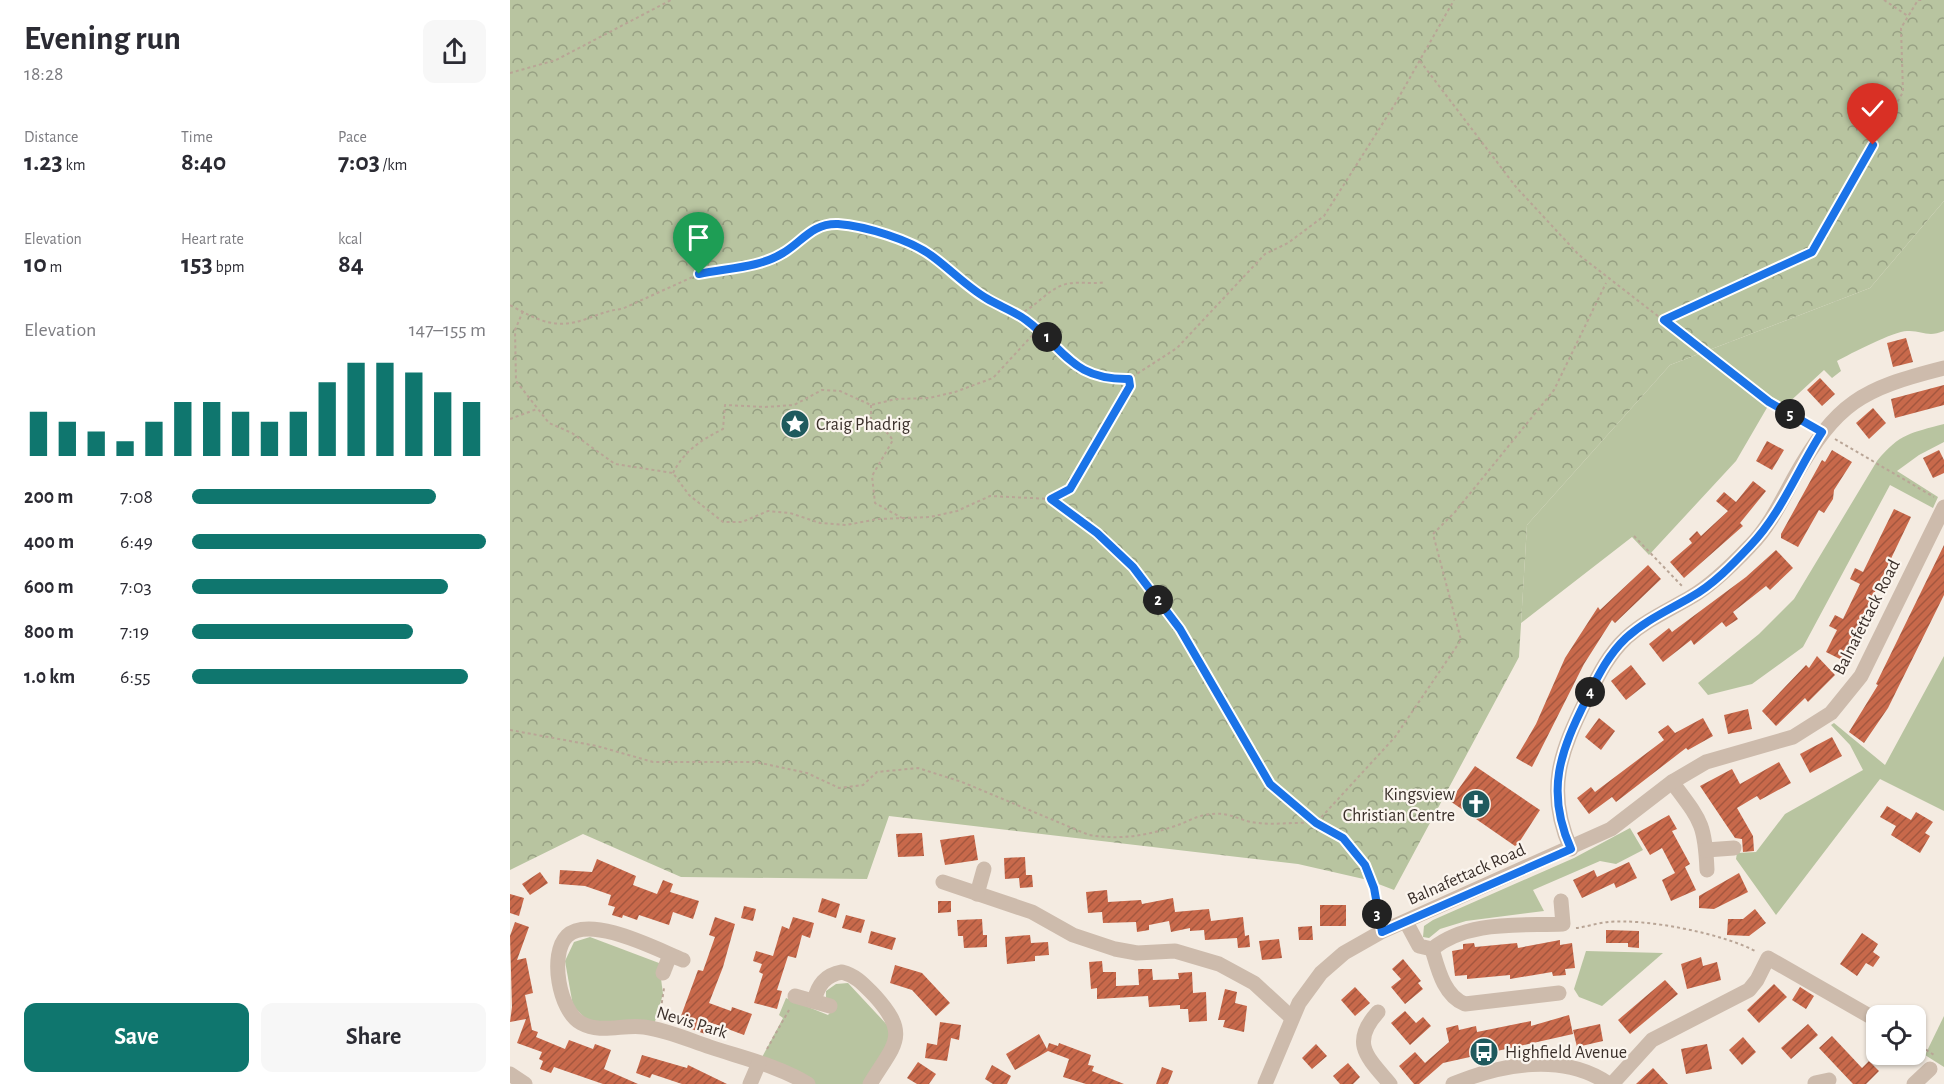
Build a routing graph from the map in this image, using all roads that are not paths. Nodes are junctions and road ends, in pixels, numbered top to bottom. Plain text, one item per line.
1 (1944, 368) edge
2 (1939, 502) edge
3 (1672, 782) junction
4 (1734, 848) dead end
5 (1571, 849) junction
6 (1706, 850) junction
7 (984, 869) dead end
8 (1707, 870) dead end
9 (943, 882) dead end
10 (977, 894) junction
11 (1561, 901) dead end
12 (1406, 922) junction
13 (1432, 949) junction
14 (663, 973) road end
15 (1559, 993) dead end
16 (795, 996) road end
17 (814, 1001) junction
18 (830, 1006) dead end
19 (1378, 1012) dead end
20 (1866, 1014) edge
21 (1292, 1018) junction
22 (759, 1063) junction
23 (510, 1074) edge
24 (525, 1084) edge
25 (750, 1084) edge
26 (808, 1084) edge
27 (870, 1084) edge
28 (1264, 1084) edge
29 (1390, 1084) edge
30 (1453, 1084) edge
31 (1610, 1084) edge

1 - 5 street
2 - 3 street, Balnafettack Road
3 - 5 street, Balnafettack Road
3 - 6 street
4 - 6 street
5 - 12 street, Balnafettack Road
6 - 8 street
7 - 10 street
9 - 10 street
10 - 21 street
11 - 13 street
12 - 13 street
12 - 21 street, Balnafettack Road
13 - 15 street
14 - 22 street, Nevis Park
16 - 17 street
17 - 18 street
17 - 27 street
19 - 29 street
20 - 31 street
21 - 28 street, Balnafettack Road
22 - 25 street
22 - 26 street, Nevis Park
23 - 24 street
30 - 31 street

